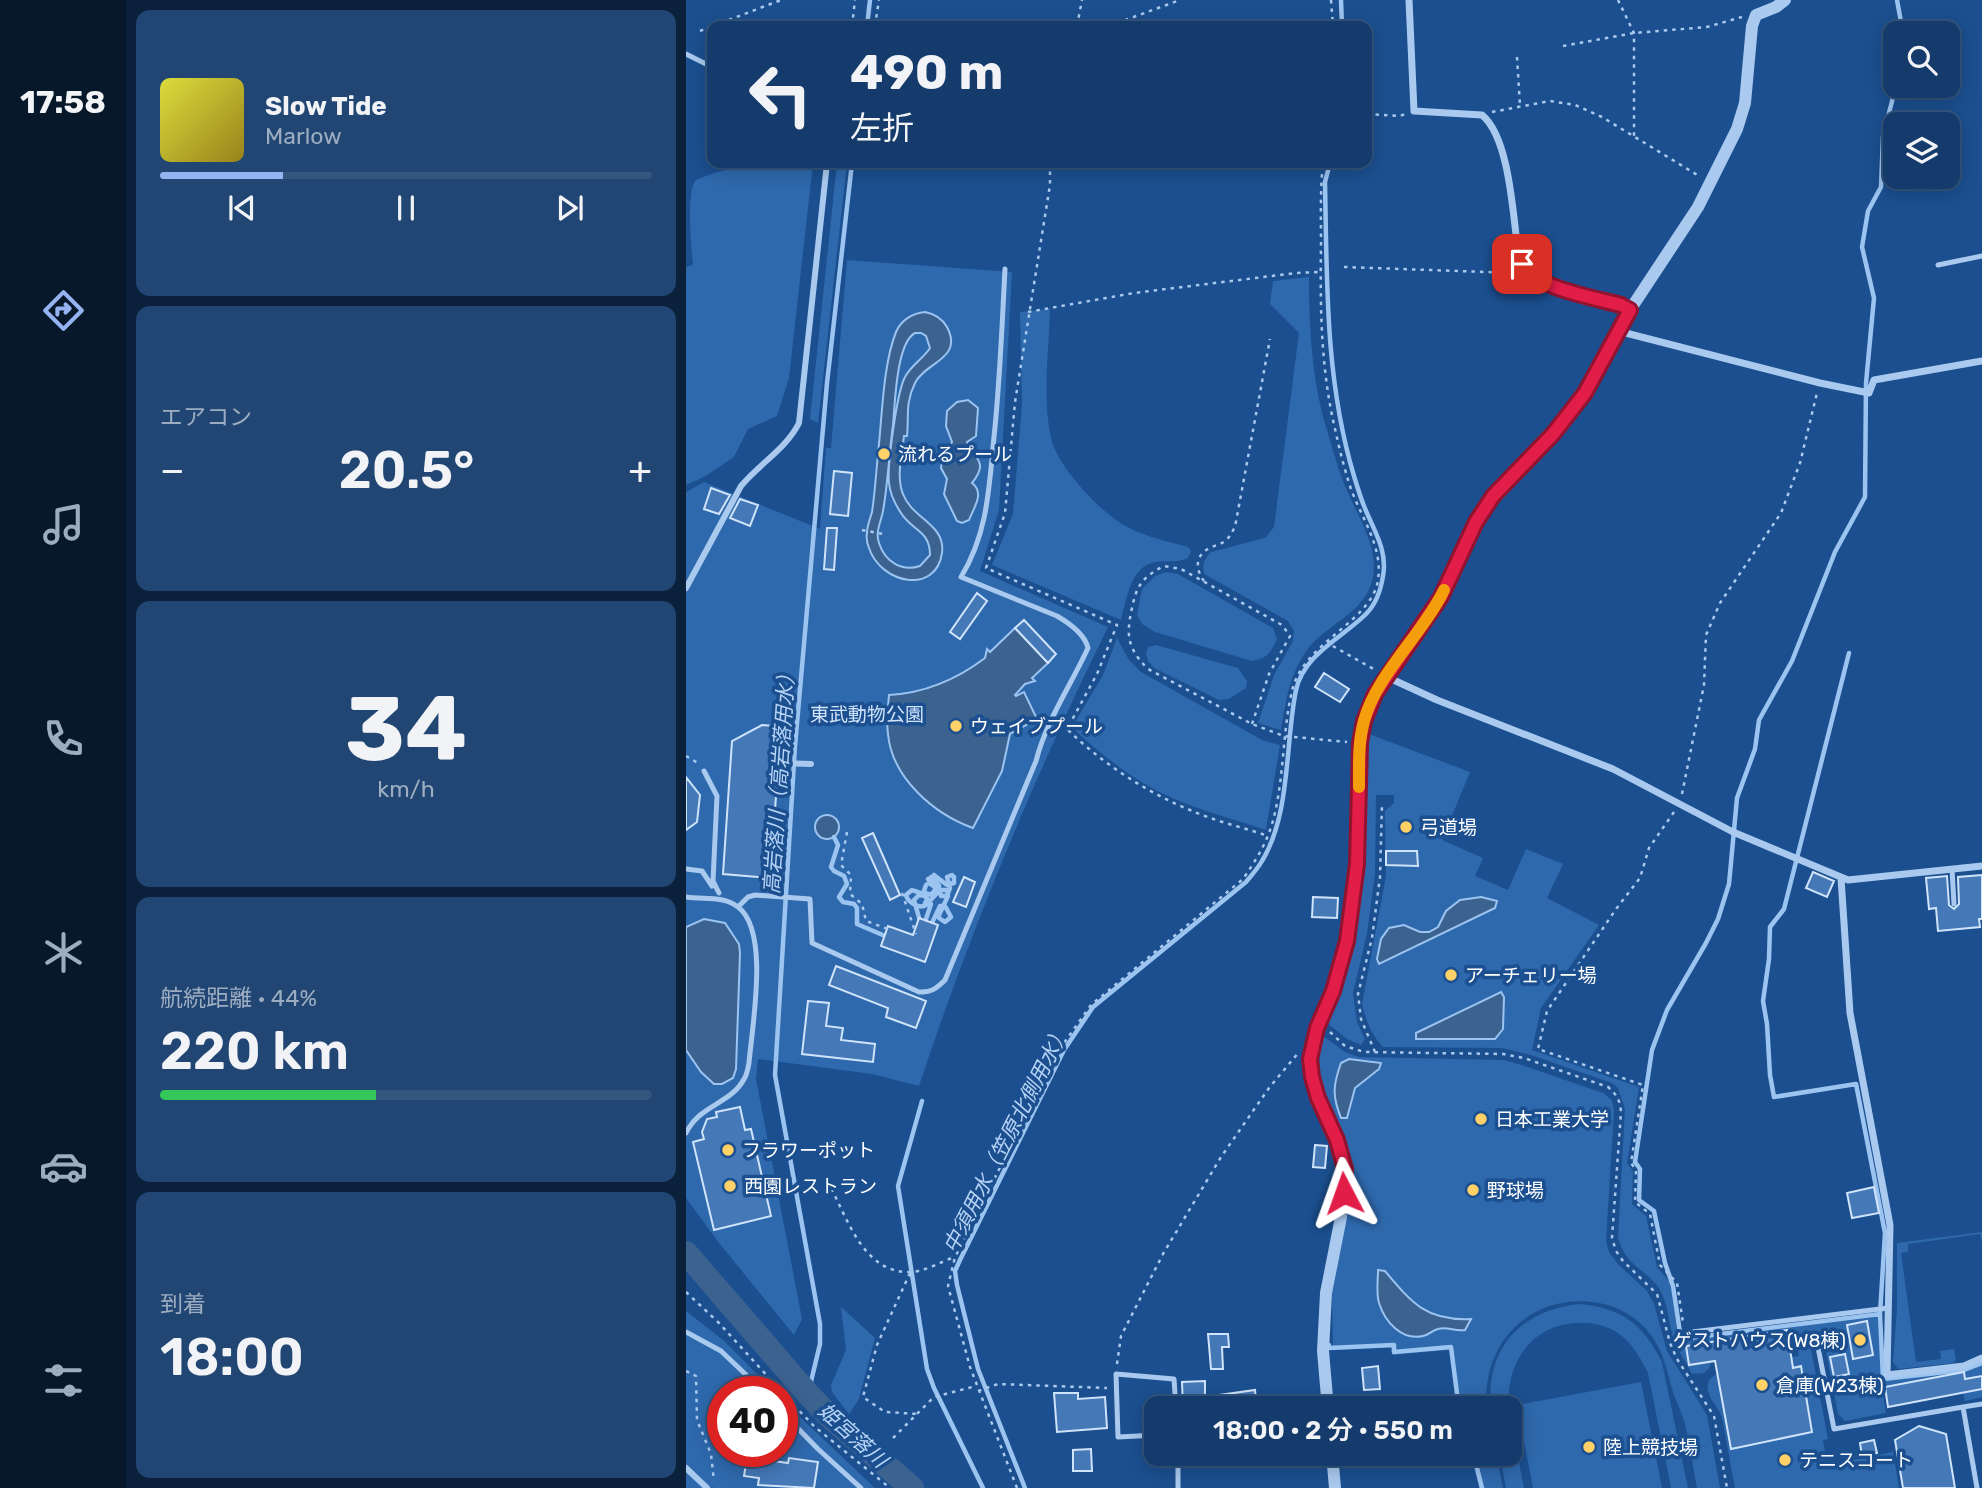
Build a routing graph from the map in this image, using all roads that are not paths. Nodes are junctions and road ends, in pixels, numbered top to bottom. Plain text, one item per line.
1 (1409, 0) edge
2 (1785, 0) edge
3 (686, 54) edge
4 (707, 64) edge
5 (826, 168) edge
6 (1982, 257) edge
7 (1938, 265) dead end
8 (1005, 269) dead end
9 (1630, 310) junction
10 (1618, 331) junction
11 (1982, 361) edge
12 (686, 588) edge
13 (1384, 675) junction
14 (779, 763) dead end
15 (811, 764) dead end
16 (704, 771) road end
17 (715, 859) junction
18 (1982, 866) edge
19 (686, 869) edge
20 (695, 869) junction
21 (1952, 869) junction
22 (1841, 878) junction
23 (719, 893) junction
24 (686, 897) edge
25 (695, 898) junction
26 (726, 901) junction
27 (686, 902) edge
28 (1954, 904) dead end
29 (738, 907) junction
30 (686, 1133) edge
31 (1888, 1308) junction
32 (686, 1332) edge
33 (1684, 1333) road end
34 (1816, 1337) dead end
35 (1982, 1358) edge
36 (747, 1376) edge
37 (1176, 1396) edge
38 (1327, 1396) edge
39 (1982, 1404) edge
40 (1963, 1407) junction
41 (798, 1428) edge
42 (1144, 1436) edge
43 (1178, 1466) edge
44 (1333, 1466) edge
45 (686, 1468) edge
46 (707, 1488) edge
47 (861, 1488) edge
48 (1178, 1488) edge
49 (1335, 1488) edge
50 (1978, 1488) edge

1 - 9 street
2 - 9 street
3 - 4 lane
5 - 12 street
6 - 7 lane
8 - 29 lane
9 - 10 street
10 - 11 street
10 - 13 street
13 - 22 street
13 - 38 street
14 - 15 street
16 - 17 lane
17 - 20 lane
17 - 23 lane
18 - 21 street
19 - 20 lane
20 - 23 lane
21 - 22 street
21 - 28 lane
22 - 31 street
23 - 26 lane
24 - 25 lane
25 - 26 lane
25 - 27 lane
26 - 29 lane
29 - 30 lane
31 - 33 lane
31 - 35 street
32 - 36 lane
34 - 40 lane
37 - 42 lane
39 - 40 lane
40 - 50 lane
41 - 47 lane
43 - 48 lane
44 - 49 street
45 - 46 street

